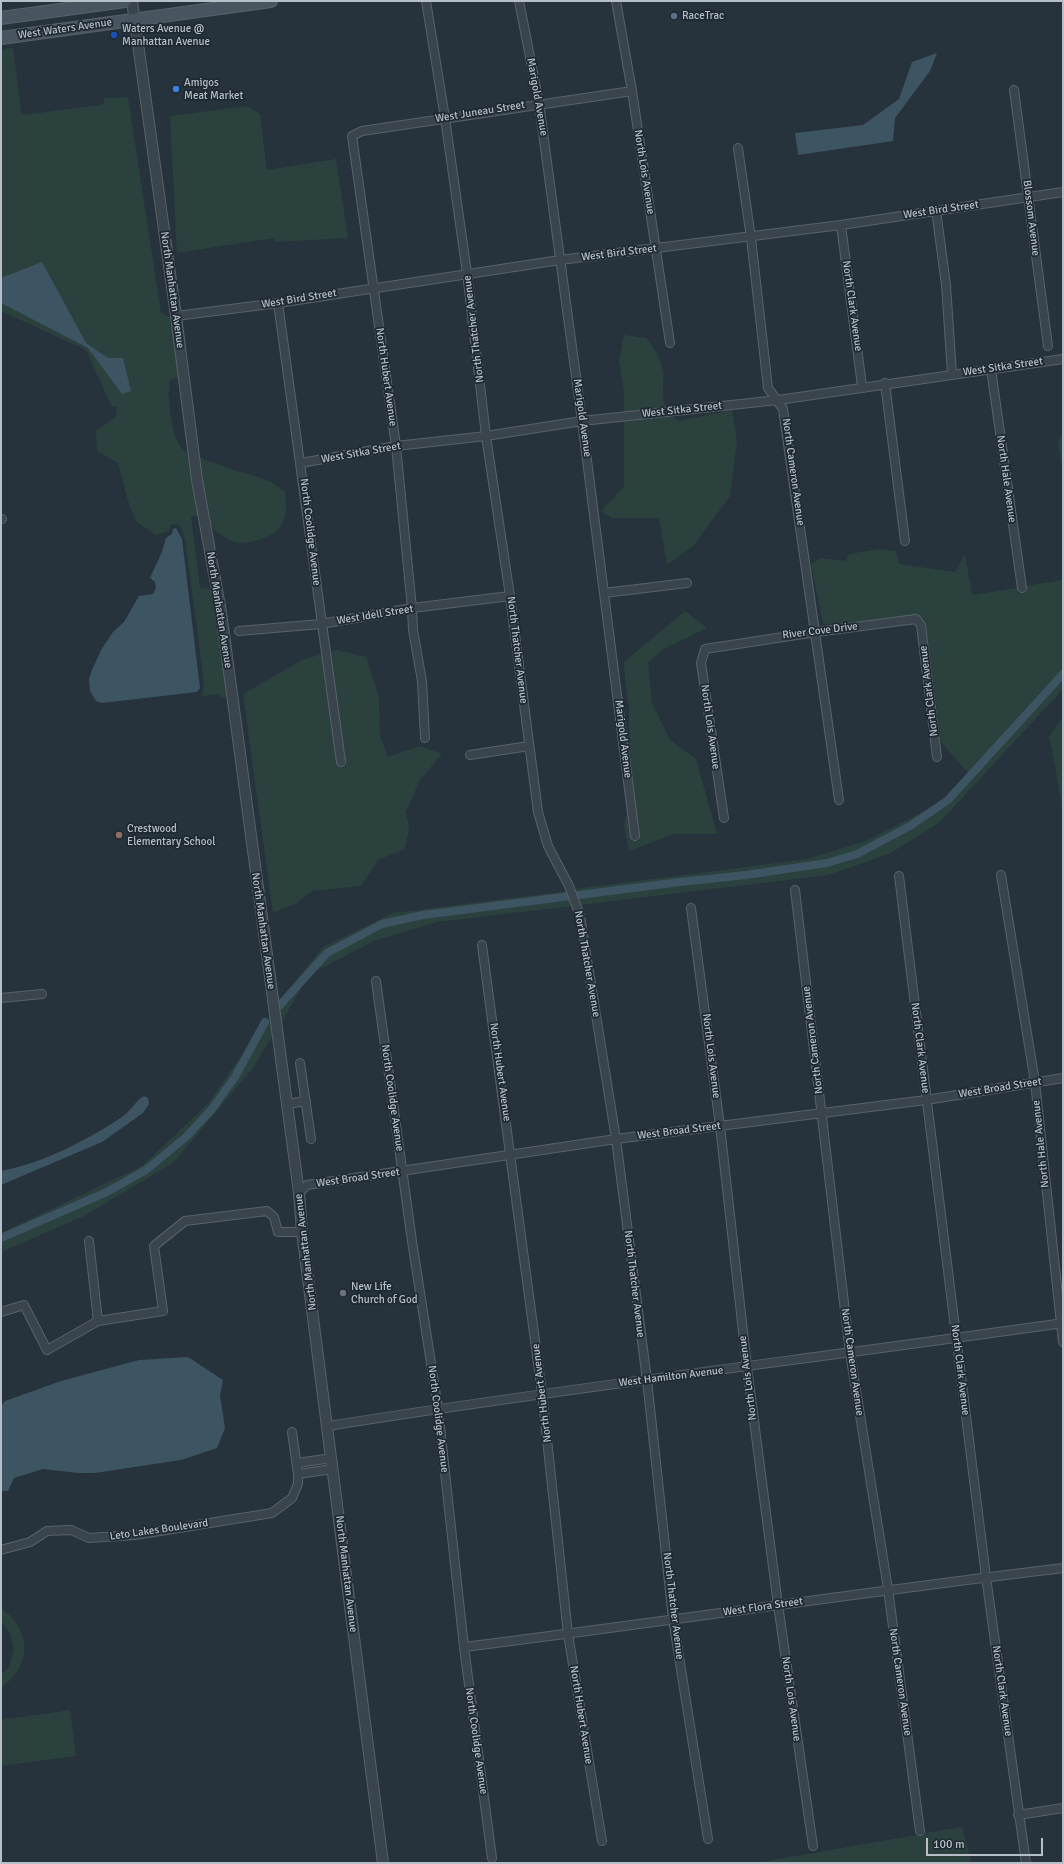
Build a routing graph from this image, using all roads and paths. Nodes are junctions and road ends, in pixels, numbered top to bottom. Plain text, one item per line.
1 (126, 1) edge
2 (132, 1) edge
3 (271, 1) edge
4 (426, 1) edge
5 (519, 1) edge
6 (616, 1) edge
7 (1, 18) edge
8 (134, 19) junction
9 (1, 38) edge
10 (1014, 90) dead end
11 (632, 91) junction
12 (539, 103) junction
13 (445, 118) junction
14 (352, 136) joint
15 (738, 148) dead end
16 (1063, 192) edge
17 (1029, 197) junction
18 (936, 210) junction
19 (841, 225) junction
20 (751, 238) junction
21 (656, 249) junction
22 (560, 260) junction
23 (467, 273) junction
24 (374, 287) junction
25 (278, 303) junction
26 (176, 316) junction
27 (670, 343) dead end
28 (1048, 346) dead end
29 (1063, 359) edge
30 (991, 369) junction
31 (952, 374) junction
32 (885, 383) junction
33 (862, 386) junction
34 (778, 400) junction
35 (582, 421) junction
36 (486, 436) junction
37 (396, 446) junction
38 (301, 463) junction
39 (904, 542) dead end
40 (687, 583) dead end
41 (1022, 588) dead end
42 (604, 593) junction
43 (510, 596) junction
44 (412, 608) junction
45 (321, 624) junction
46 (921, 625) joint
47 (239, 631) dead end
48 (816, 632) junction
49 (717, 646) joint
50 (425, 738) dead end
51 (529, 746) junction
52 (470, 755) dead end
53 (937, 757) dead end
54 (341, 762) dead end
55 (839, 800) dead end
56 (724, 818) dead end
57 (635, 836) dead end
58 (1001, 875) dead end
59 (899, 876) dead end
60 (795, 890) dead end
61 (691, 908) dead end
62 (482, 946) dead end
63 (376, 981) dead end
64 (42, 994) dead end
65 (1, 998) edge
66 (300, 1063) dead end
67 (1063, 1078) edge
68 (1034, 1082) junction
69 (926, 1100) junction
70 (306, 1101) junction
71 (287, 1104) junction
72 (822, 1114) junction
73 (720, 1126) junction
74 (311, 1139) dead end
75 (616, 1139) junction
76 (511, 1155) junction
77 (402, 1172) junction
78 (299, 1194) junction
79 (302, 1232) junction
80 (89, 1241) dead end
81 (1, 1312) edge
82 (98, 1322) junction
83 (1062, 1324) edge
84 (956, 1338) junction
85 (1063, 1342) edge
86 (850, 1353) junction
87 (747, 1367) junction
88 (647, 1380) junction
89 (542, 1393) junction
90 (438, 1408) junction
91 (328, 1426) junction
92 (292, 1432) dead end
93 (332, 1458) junction
94 (297, 1463) junction
95 (333, 1469) junction
96 (298, 1474) junction
97 (1, 1550) edge
98 (1063, 1568) edge
99 (986, 1577) junction
100 (888, 1589) junction
101 (778, 1605) junction
102 (673, 1619) junction
103 (568, 1634) junction
104 (464, 1647) junction
105 (1063, 1808) edge
106 (1018, 1815) junction
107 (920, 1831) dead end
108 (708, 1839) dead end
109 (602, 1841) dead end
110 (813, 1846) dead end
111 (492, 1858) dead end
112 (383, 1863) edge
113 (1026, 1863) edge

1 - 7 main road, West Waters Avenue
2 - 8 street, North Manhattan Avenue
3 - 8 main road, West Waters Avenue
4 - 13 street, North Thatcher Avenue
5 - 12 street, Marigold Avenue
6 - 11 street, North Lois Avenue
8 - 9 main road, West Waters Avenue
8 - 26 street, North Manhattan Avenue
10 - 17 street, Blossom Avenue
11 - 12 street, West Juneau Street
11 - 21 street, North Lois Avenue
12 - 13 street, West Juneau Street
12 - 22 street, Marigold Avenue
13 - 14 street, West Juneau Street
13 - 23 street, North Thatcher Avenue
14 - 24 street, North Hubert Avenue
15 - 20 street, North Cameron Avenue
16 - 17 street, West Bird Street
17 - 18 street, West Bird Street
17 - 28 street, Blossom Avenue
18 - 19 street, West Bird Street
18 - 31 street
19 - 20 street, West Bird Street
19 - 33 street, North Clark Avenue
20 - 21 street, West Bird Street
20 - 34 street, North Cameron Avenue
21 - 22 street, West Bird Street
21 - 27 street, North Lois Avenue
22 - 23 street, West Bird Street
22 - 35 street, Marigold Avenue
23 - 24 street, West Bird Street
23 - 36 street, North Thatcher Avenue
24 - 25 street, West Bird Street
24 - 37 street, North Hubert Avenue
25 - 26 street, West Bird Street
25 - 38 street, North Coolidge Avenue
26 - 71 street, North Manhattan Avenue
29 - 30 street, West Sitka Street
30 - 31 street, West Sitka Street
30 - 41 street, North Hale Avenue
31 - 32 street, West Sitka Street
32 - 33 street, West Sitka Street
32 - 39 street
33 - 34 street, West Sitka Street
34 - 35 street, West Sitka Street
34 - 48 street, North Cameron Avenue
35 - 36 street, West Sitka Street
35 - 42 street, Marigold Avenue
36 - 37 street, West Sitka Street
36 - 43 street, North Thatcher Avenue
37 - 38 street, West Sitka Street
37 - 44 street, North Hubert Avenue
38 - 45 street, North Coolidge Avenue
40 - 42 street
42 - 57 street, Marigold Avenue
43 - 44 street, West Idell Street
43 - 51 street, North Thatcher Avenue
44 - 45 street, West Idell Street
44 - 50 street, North Hubert Avenue
45 - 47 street, West Idell Street
45 - 54 street, North Coolidge Avenue
46 - 48 street, River Cove Drive
46 - 53 street, North Clark Avenue
48 - 49 street, River Cove Drive
48 - 55 street, North Cameron Avenue
49 - 56 street, North Lois Avenue
51 - 52 street
51 - 75 street, North Thatcher Avenue
58 - 68 street, North Hale Avenue
59 - 69 street, North Clark Avenue
60 - 72 street, North Cameron Avenue
61 - 73 street, North Lois Avenue
62 - 76 street, North Hubert Avenue
63 - 77 street, North Coolidge Avenue
64 - 65 street
66 - 70 street
67 - 68 street, West Broad Street
68 - 69 street, West Broad Street
68 - 83 street, North Hale Avenue
69 - 72 street, West Broad Street
69 - 84 street, North Clark Avenue
70 - 71 street
70 - 74 street
71 - 78 street, North Manhattan Avenue
72 - 73 street, West Broad Street
72 - 86 street, North Cameron Avenue
73 - 75 street, West Broad Street
73 - 87 street, North Lois Avenue
75 - 76 street, West Broad Street
75 - 88 street, North Thatcher Avenue
76 - 77 street, West Broad Street
76 - 89 street, North Hubert Avenue
77 - 78 street, West Broad Street
77 - 90 street, North Coolidge Avenue
78 - 79 street, North Manhattan Avenue
79 - 82 street
79 - 91 street, North Manhattan Avenue
80 - 82 street
81 - 82 street
83 - 84 street, West Hamilton Avenue
83 - 85 street, North Hale Avenue
84 - 86 street, West Hamilton Avenue
84 - 99 street, North Clark Avenue
86 - 87 street, West Hamilton Avenue
86 - 100 street, North Cameron Avenue
87 - 88 street, West Hamilton Avenue
87 - 101 street, North Lois Avenue
88 - 89 street, West Hamilton Avenue
88 - 102 street, North Thatcher Avenue
89 - 90 street, West Hamilton Avenue
89 - 103 street, North Hubert Avenue
90 - 91 street, West Hamilton Avenue
90 - 104 street, North Coolidge Avenue
91 - 93 street, North Manhattan Avenue
92 - 94 street, Leto Lakes Boulevard
93 - 94 street
93 - 95 street, North Manhattan Avenue
94 - 96 street, Leto Lakes Boulevard
95 - 96 street
95 - 112 street, North Manhattan Avenue
96 - 97 street, Leto Lakes Boulevard
98 - 99 street, West Flora Street
99 - 100 street, West Flora Street
99 - 106 street, North Clark Avenue
100 - 101 street, West Flora Street
100 - 107 street, North Cameron Avenue
101 - 102 street, West Flora Street
101 - 110 street, North Lois Avenue
102 - 103 street, West Flora Street
102 - 108 street, North Thatcher Avenue
103 - 104 street, West Flora Street
103 - 109 street, North Hubert Avenue
104 - 111 street, North Coolidge Avenue
105 - 106 street
106 - 113 street, North Clark Avenue

